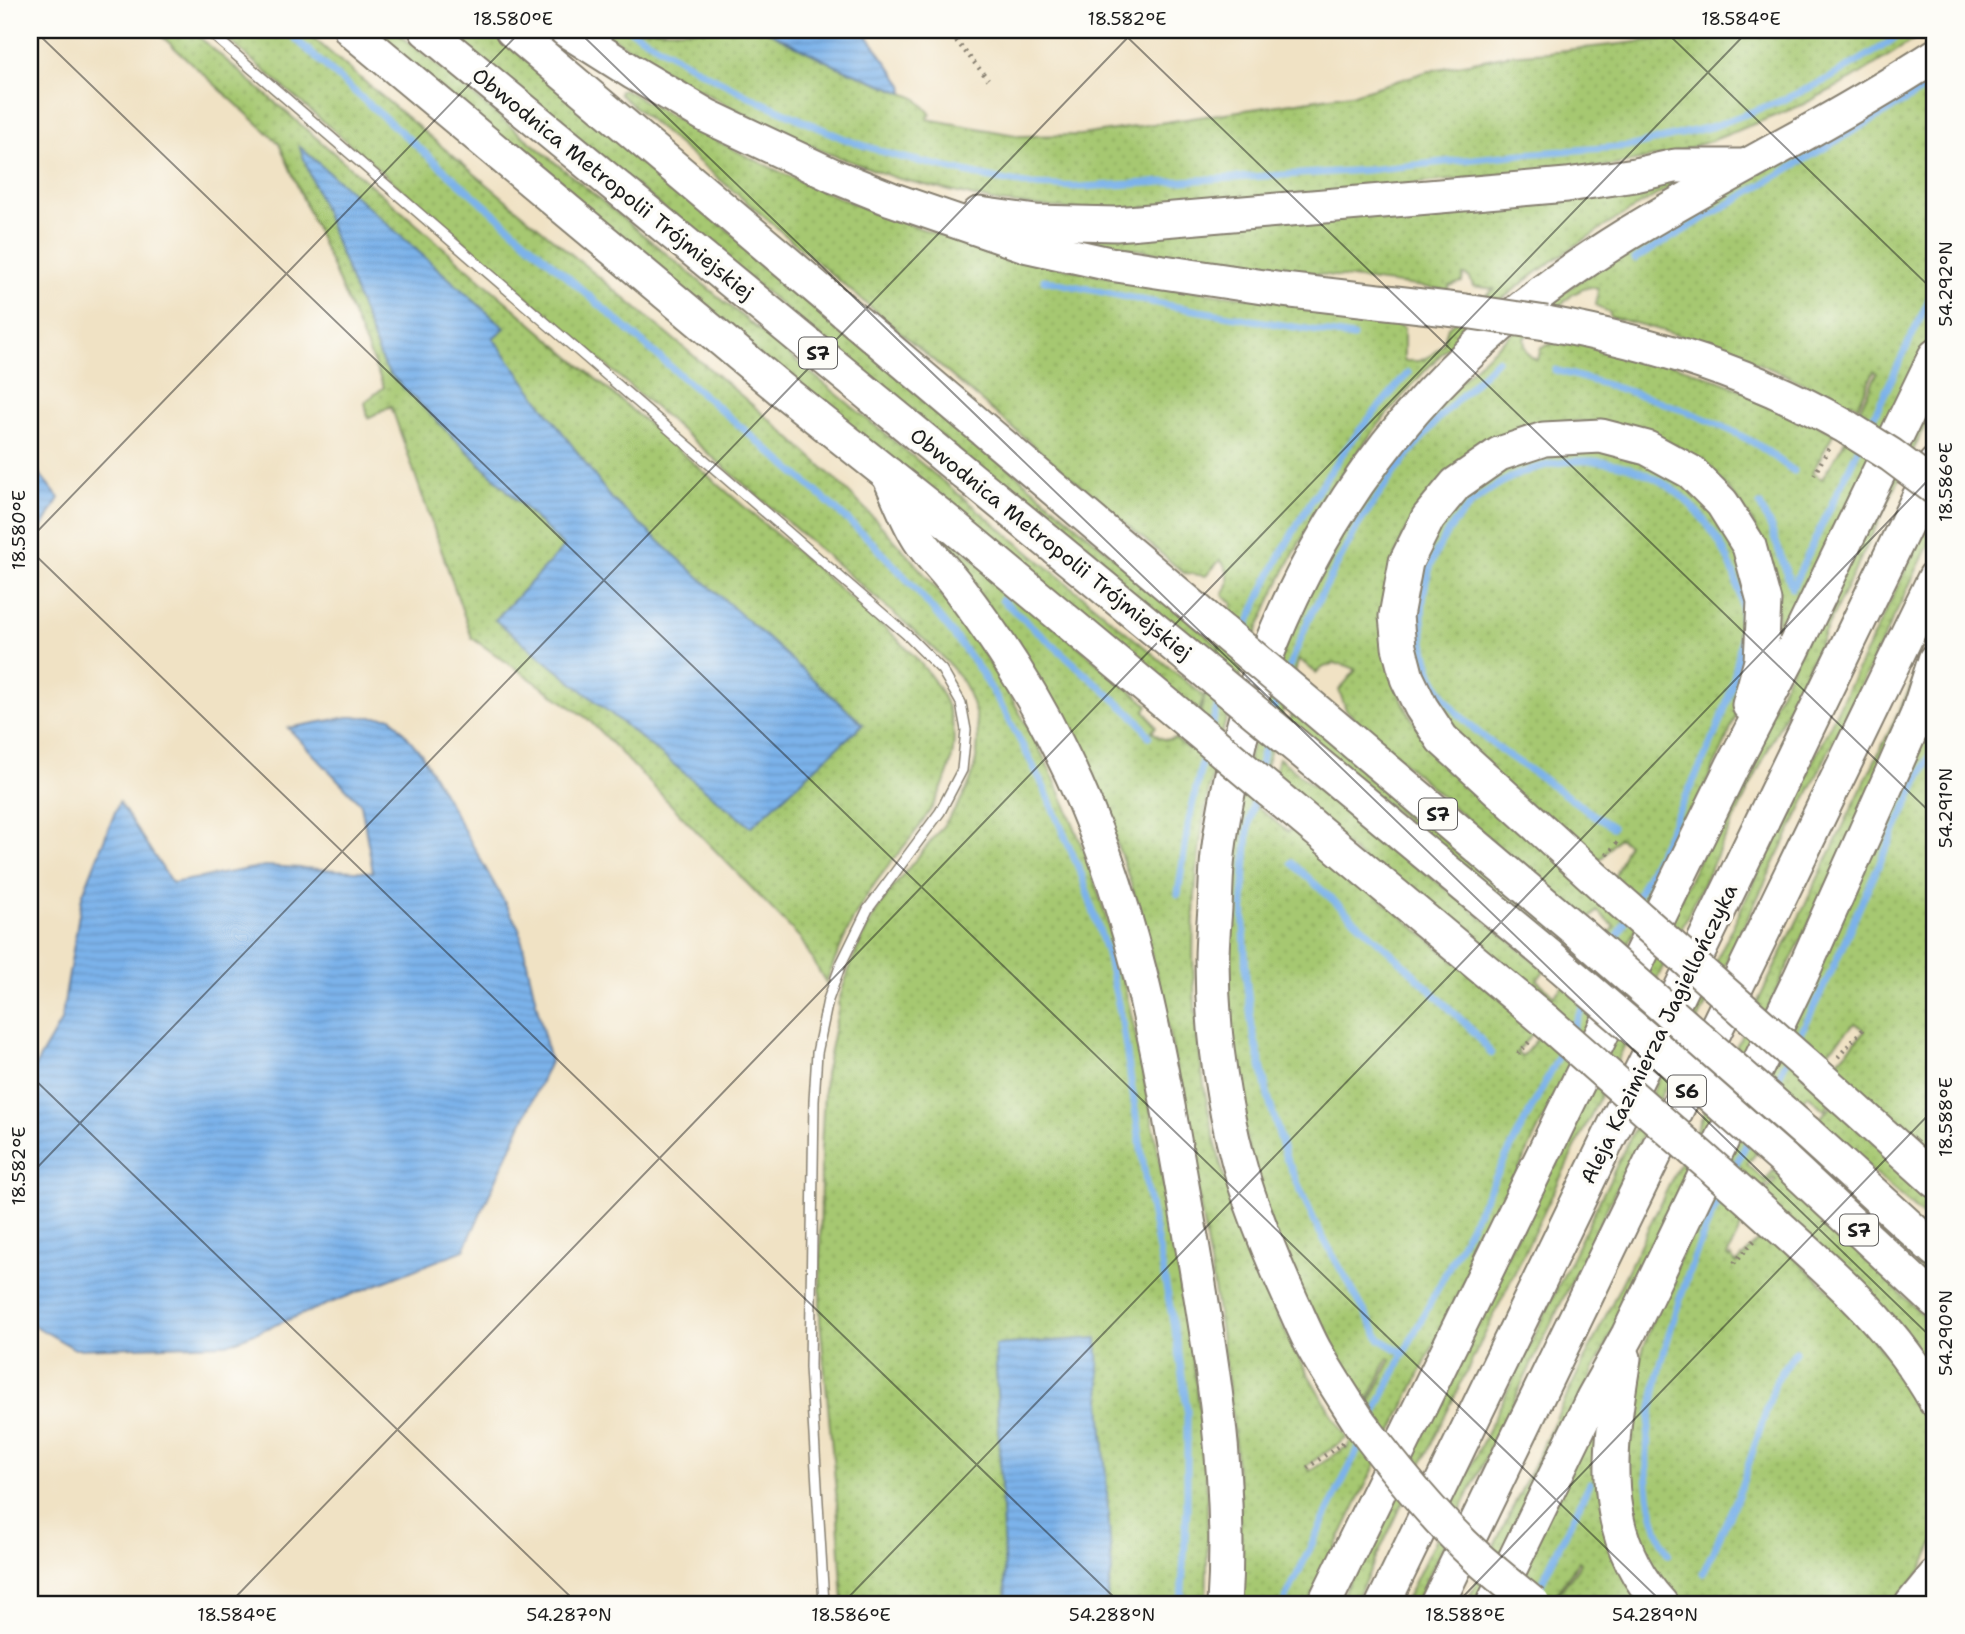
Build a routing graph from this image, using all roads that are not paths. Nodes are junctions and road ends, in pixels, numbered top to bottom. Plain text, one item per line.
1 (207, 30) edge
2 (351, 30) edge
3 (426, 30) edge
4 (512, 30) edge
5 (566, 30) edge
6 (1935, 56) edge
7 (1746, 166) junction
8 (891, 199) junction
9 (1935, 356) edge
10 (1935, 464) edge
11 (888, 474) junction
12 (1935, 488) edge
13 (1935, 577) edge
14 (1935, 660) edge
15 (1732, 767) junction
16 (1935, 1181) edge
17 (1935, 1250) edge
18 (1935, 1301) edge
19 (1628, 1335) junction
20 (1935, 1400) edge
21 (1935, 1576) edge
22 (824, 1604) edge
23 (1224, 1604) edge
24 (1324, 1604) edge
25 (1382, 1604) edge
26 (1437, 1604) edge
27 (1493, 1604) edge
28 (1533, 1604) edge
29 (1661, 1604) edge
30 (1912, 1604) edge

1 - 22 lane
2 - 11 highway
3 - 18 highway, Obwodnica Metropolii Trójmiejskiej / S7, bridge
4 - 17 highway, Obwodnica Metropolii Trójmiejskiej / S7, bridge
5 - 8 highway
6 - 7 highway
7 - 8 highway
7 - 28 highway, bridge
8 - 12 highway, bridge
9 - 15 highway
10 - 25 highway, Aleja Kazimierza Jagiellończyka / S6
11 - 20 highway, bridge
11 - 23 highway
13 - 26 highway, S6
14 - 19 highway
15 - 16 highway, bridge
15 - 24 highway
19 - 27 highway
19 - 29 highway
21 - 30 highway

